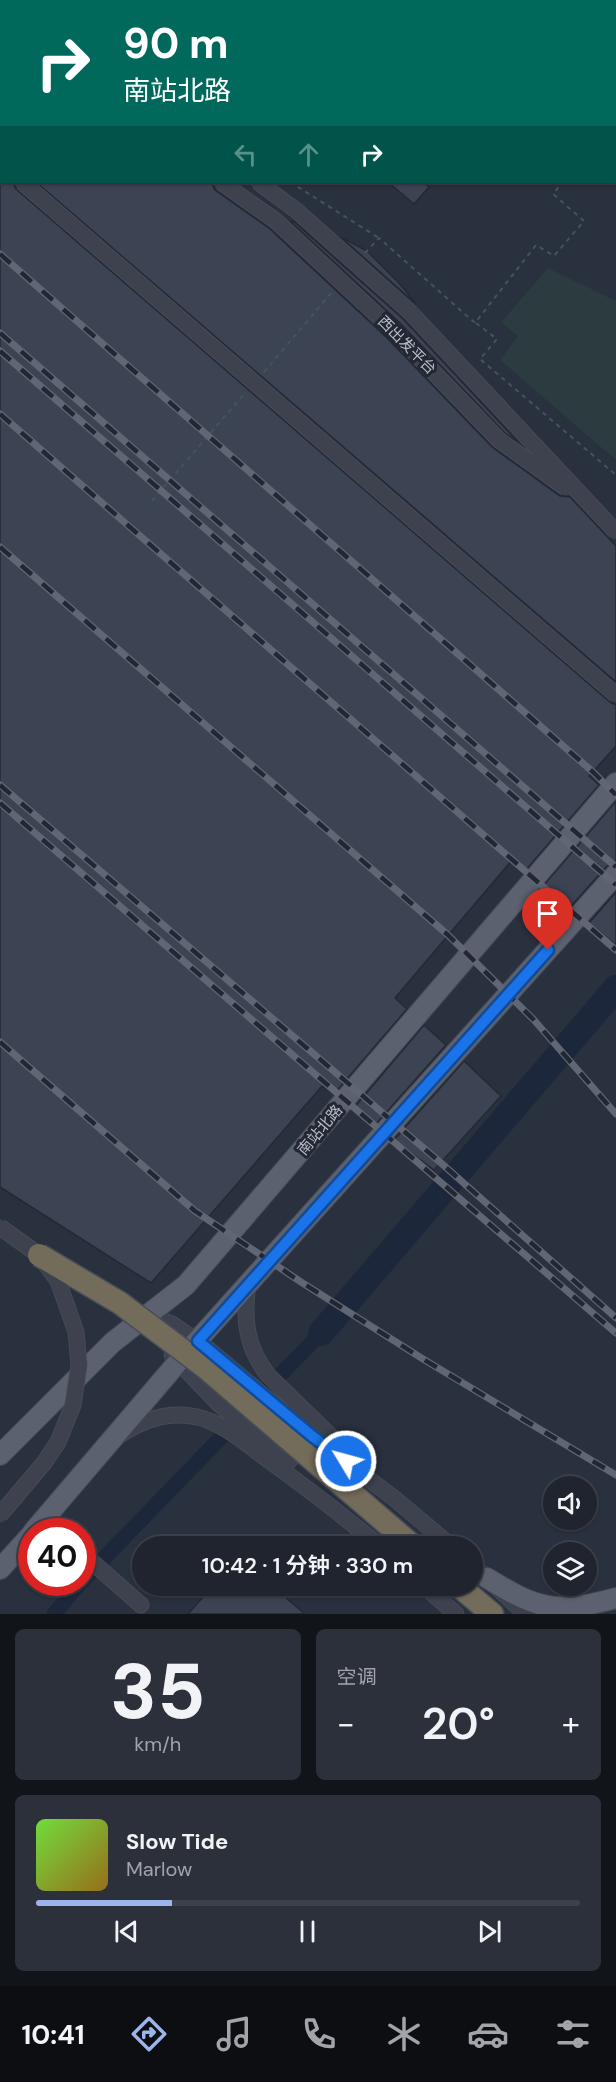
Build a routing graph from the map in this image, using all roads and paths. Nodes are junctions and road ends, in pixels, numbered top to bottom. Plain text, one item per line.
1 (23, 183) edge
2 (222, 183) edge
3 (259, 183) edge
4 (292, 183) edge
5 (560, 183) edge
6 (379, 238) junction
7 (367, 250) dead end
8 (475, 323) junction
9 (616, 475) edge
10 (593, 507) junction
11 (616, 532) edge
12 (616, 695) edge
13 (616, 783) edge
14 (616, 868) edge
15 (616, 874) edge
16 (596, 897) junction
17 (0, 1227) edge
18 (39, 1255) junction
19 (248, 1284) junction
20 (148, 1314) junction
21 (198, 1341) junction
22 (178, 1362) junction
23 (295, 1411) junction
24 (312, 1436) junction
25 (256, 1444) junction
26 (105, 1445) junction
27 (0, 1455) edge
28 (286, 1464) junction
29 (395, 1499) junction
30 (0, 1515) edge
31 (50, 1518) edge
32 (347, 1518) junction
33 (368, 1536) edge
34 (401, 1536) edge
35 (439, 1536) edge
36 (18, 1552) edge
37 (96, 1566) edge
38 (0, 1569) edge
39 (483, 1574) edge
40 (483, 1575) edge
41 (435, 1596) edge
42 (471, 1596) edge
43 (616, 1598) edge
44 (141, 1605) dead end
45 (456, 1614) edge
46 (492, 1614) edge
47 (526, 1614) edge

1 - 12 street, bridge
2 - 10 street, 西出发平台, bridge
3 - 10 street, 西出发平台, bridge
4 - 6 path
5 - 8 path
6 - 7 path
6 - 8 path
8 - 9 path
10 - 11 street, 西出发平台, bridge
13 - 20 main road, 南站北路
14 - 16 main road
15 - 16 main road
16 - 19 main road
17 - 18 street, bridge
18 - 30 street, bridge
18 - 34 highway, bridge
19 - 21 main road
19 - 23 street
20 - 21 street
20 - 22 street
20 - 27 main road, 南站北路
21 - 22 main road
21 - 23 street
22 - 25 street
22 - 26 main road
23 - 24 street
23 - 29 street
24 - 28 street
24 - 29 street
25 - 26 street
25 - 28 street
25 - 32 street
26 - 31 main road
28 - 32 street
29 - 35 street
32 - 33 street
36 - 38 main road
37 - 44 street
39 - 43 main road
40 - 47 street
41 - 45 street
42 - 46 highway

